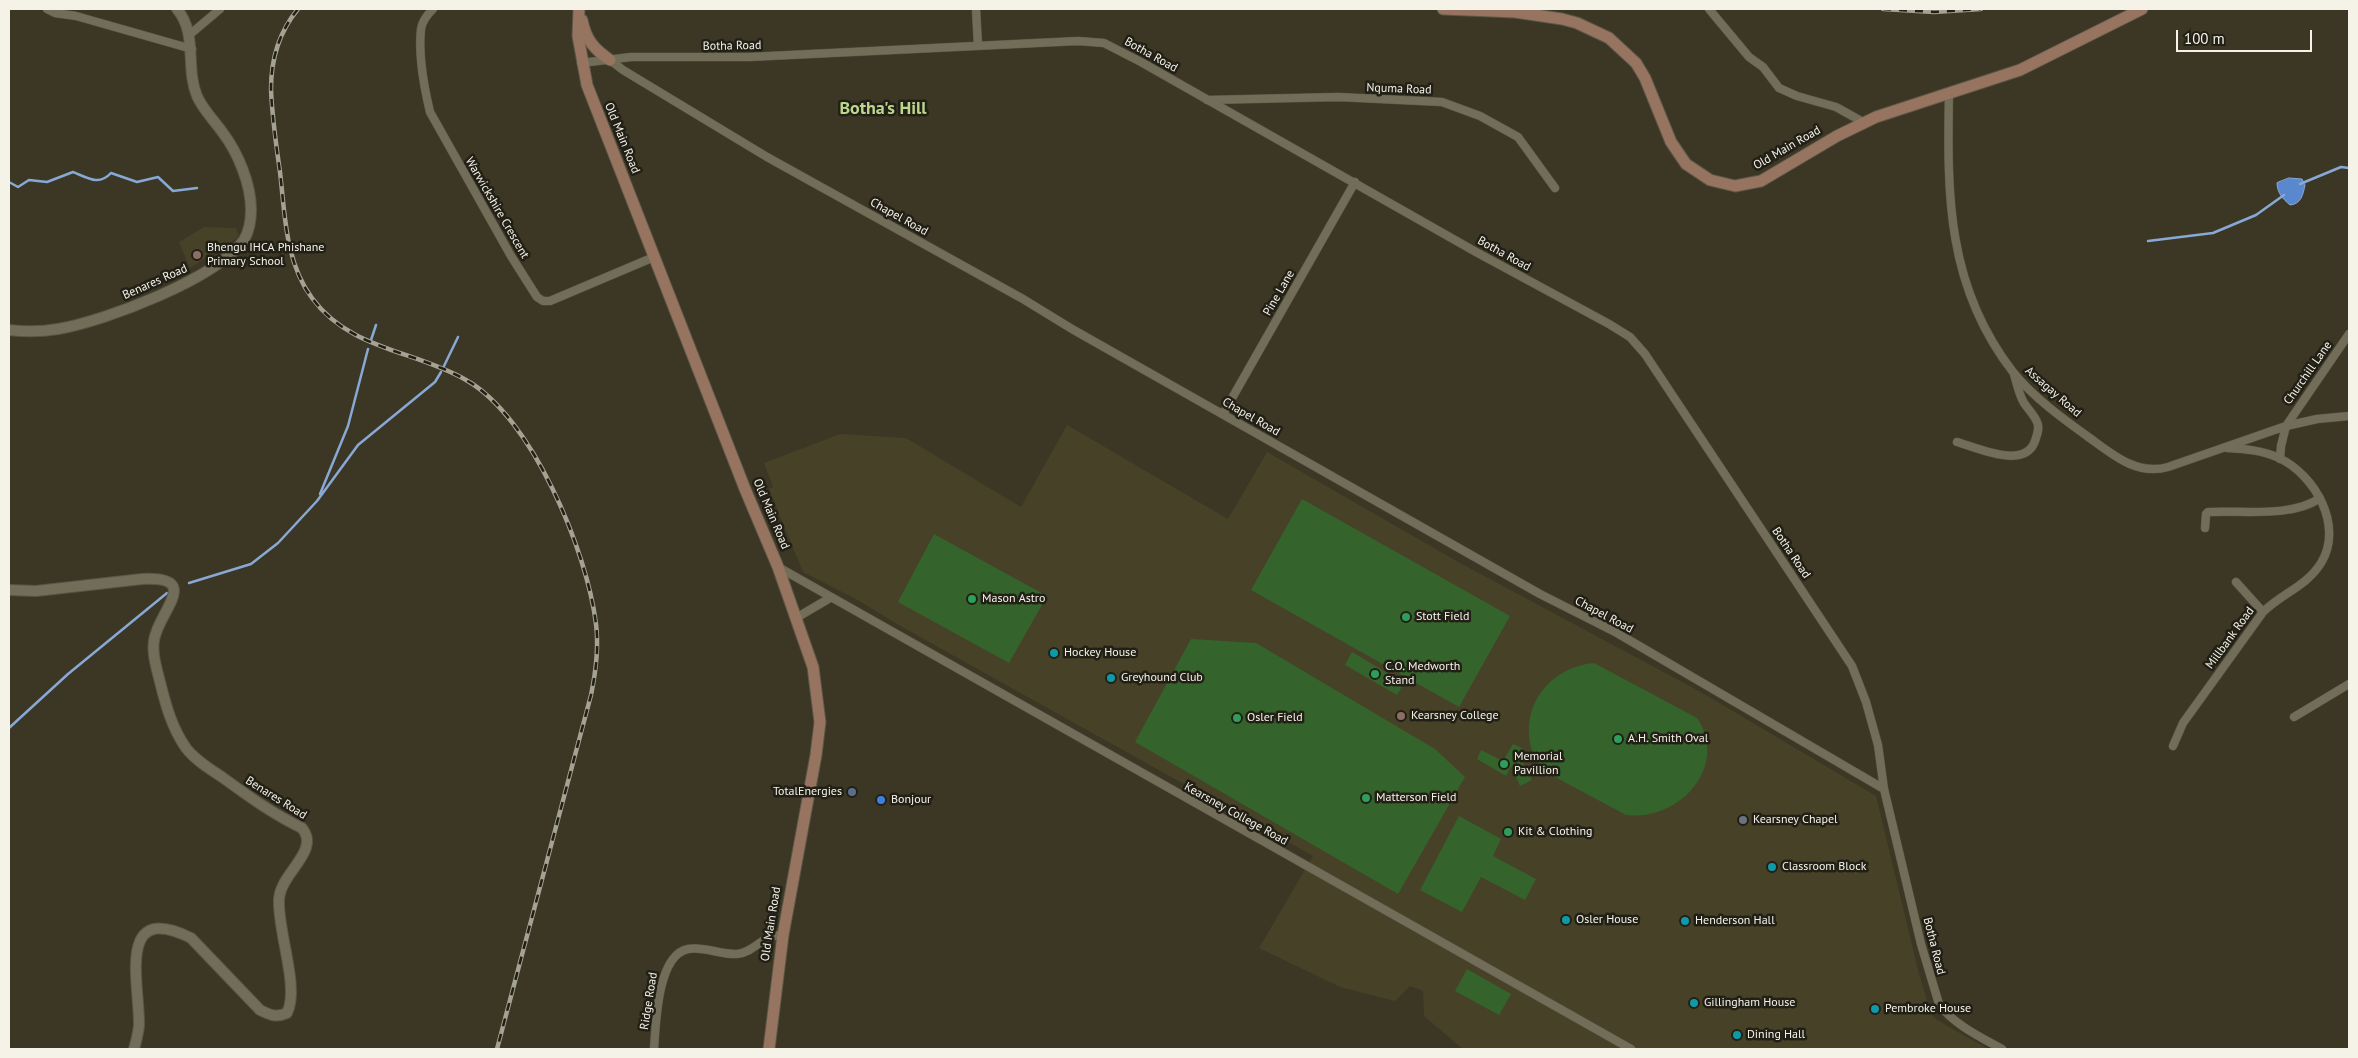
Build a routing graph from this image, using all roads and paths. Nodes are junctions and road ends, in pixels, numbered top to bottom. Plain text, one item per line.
1 (47, 9) edge
2 (177, 9) edge
3 (220, 9) edge
4 (433, 9) edge
5 (580, 9) edge
6 (976, 9) edge
7 (1443, 9) edge
8 (1710, 9) edge
9 (2142, 9) edge
10 (188, 36) junction
11 (978, 46) junction
12 (192, 49) junction
13 (610, 60) junction
14 (582, 63) junction
15 (1949, 94) junction
16 (1207, 100) junction
17 (1863, 122) junction
18 (1355, 182) junction
19 (1555, 188) dead end
20 (654, 257) junction
21 (9, 330) edge
22 (2349, 334) edge
23 (2013, 372) junction
24 (1223, 414) junction
25 (2349, 416) edge
26 (2286, 426) junction
27 (1956, 442) dead end
28 (2222, 448) junction
29 (2280, 459) junction
30 (2320, 498) junction
31 (2205, 528) dead end
32 (778, 567) junction
33 (2236, 582) dead end
34 (9, 590) edge
35 (830, 598) junction
36 (2262, 612) junction
37 (796, 618) junction
38 (2349, 684) edge
39 (2294, 717) dead end
40 (2173, 746) dead end
41 (1884, 790) junction
42 (783, 935) junction
43 (134, 1049) edge
44 (654, 1049) edge
45 (769, 1049) edge
46 (1631, 1049) edge
47 (2002, 1049) edge

1 - 12 street
2 - 10 street, Benares Road
3 - 10 street
4 - 20 street, Warwickshire Crescent
5 - 13 main road
5 - 14 main road, Old Main Road
6 - 11 street
7 - 17 main road, Old Main Road
8 - 17 street
9 - 15 main road, Old Main Road
10 - 12 street, Benares Road
11 - 13 street, Botha Road
11 - 16 street, Botha Road
12 - 21 street, Benares Road
13 - 14 street, Botha Road
13 - 24 street, Chapel Road
14 - 20 main road, Old Main Road
15 - 17 main road, Old Main Road
15 - 23 street, Assagay Road
16 - 18 street, Botha Road
16 - 19 street, Nquma Road
18 - 24 street, Pine Lane
18 - 41 street, Botha Road
20 - 32 main road, Old Main Road
22 - 26 street, Churchill Lane
23 - 27 street
23 - 28 street, Assagay Road
24 - 41 street, Chapel Road
25 - 26 street, Assagay Road
26 - 28 street, Assagay Road
26 - 29 street
28 - 29 street, Millbank Road
29 - 30 street, Millbank Road
30 - 31 street
30 - 36 street, Millbank Road
32 - 35 street, Kearsney College Road
32 - 37 main road, Old Main Road
33 - 36 street
34 - 43 street, Benares Road
35 - 37 street
35 - 46 street, Kearsney College Road
36 - 40 street, Millbank Road
37 - 42 main road, Old Main Road
38 - 39 street
41 - 47 street, Botha Road
42 - 44 street, Ridge Road
42 - 45 main road, Old Main Road

